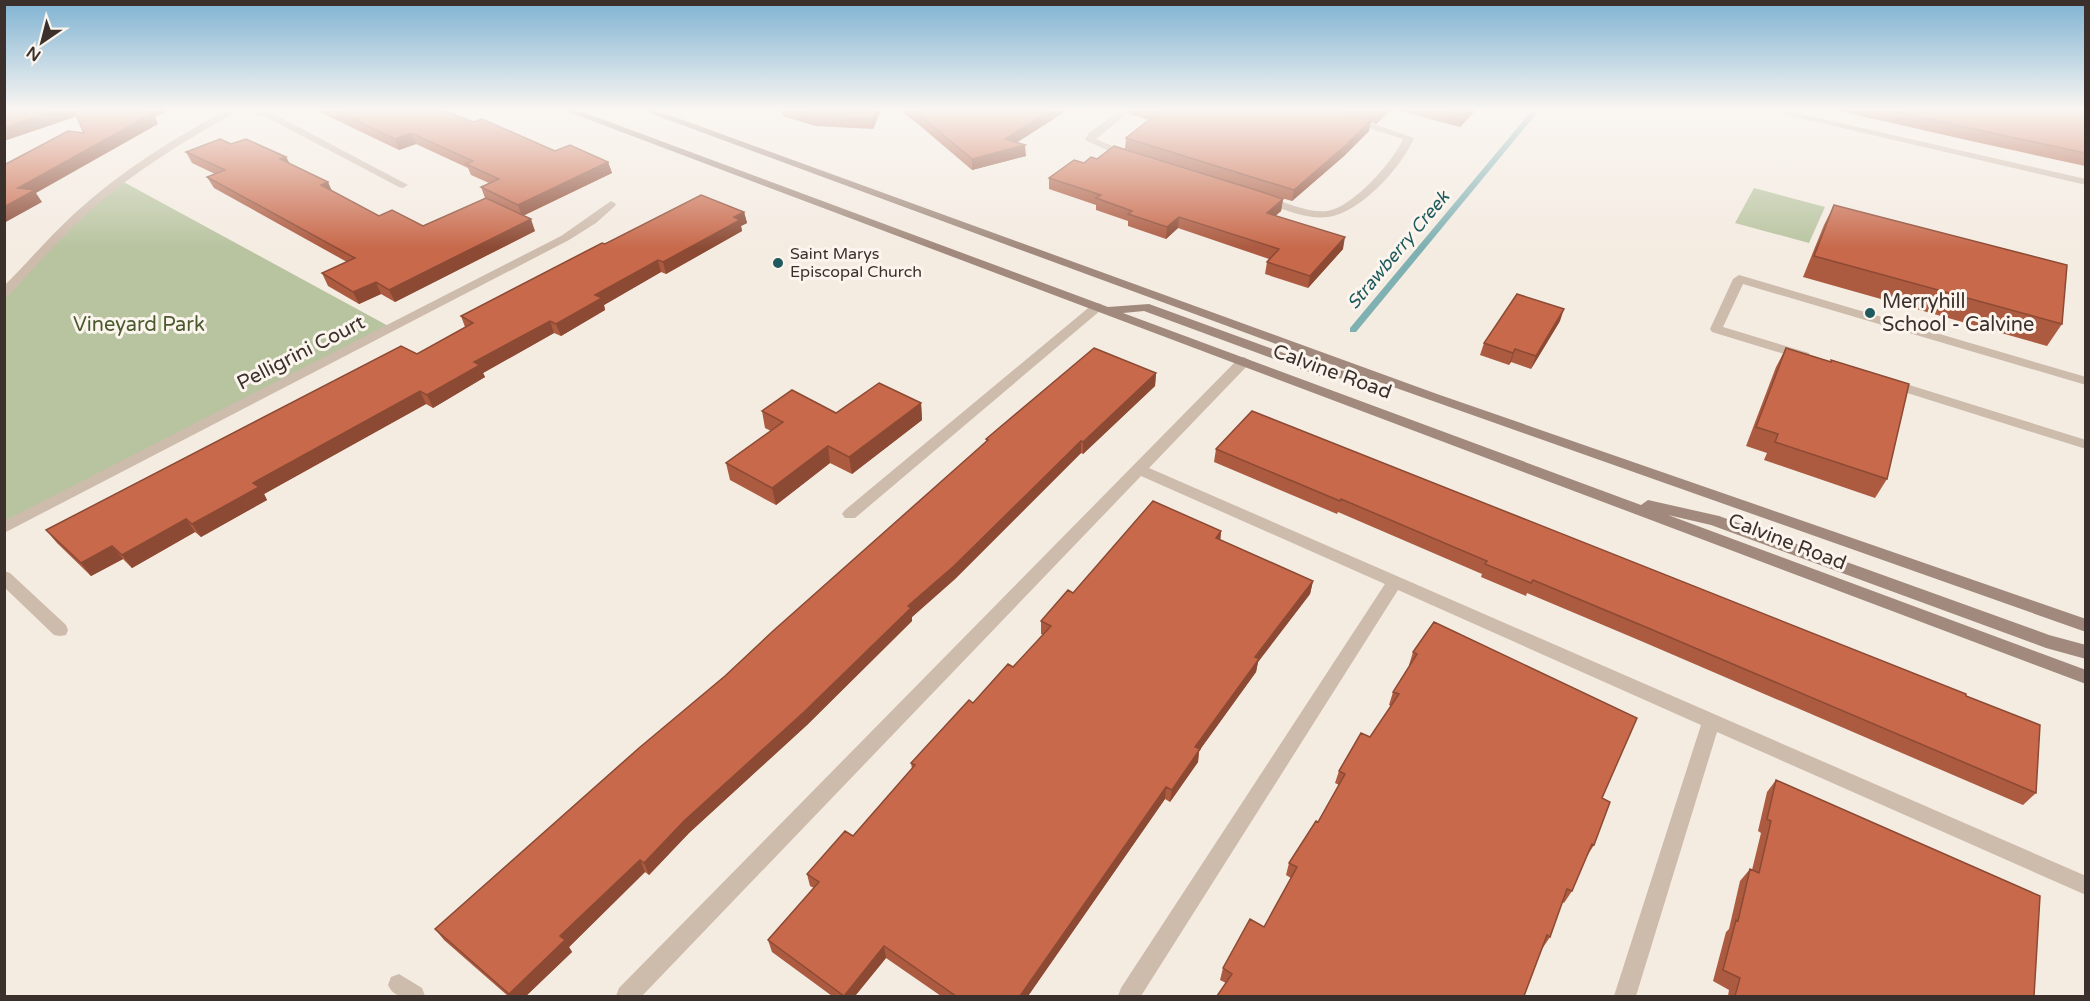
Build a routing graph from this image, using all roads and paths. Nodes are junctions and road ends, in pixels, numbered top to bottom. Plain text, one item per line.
1 (155, 155) edge
2 (346, 155) edge
3 (690, 155) edge
4 (769, 155) edge
5 (1122, 155) edge
6 (1400, 155) edge
7 (1966, 155) edge
8 (1136, 160) edge
9 (2085, 182) edge
10 (403, 184) dead end
11 (1257, 196) edge
12 (610, 204) dead end
13 (10, 281) edge
14 (4, 293) edge
15 (1102, 308) junction
16 (1817, 360) edge
17 (1244, 361) junction
18 (1377, 377) junction
19 (1873, 378) edge
20 (2085, 381) edge
21 (2085, 445) edge
22 (1140, 470) junction
23 (1615, 500) junction
24 (850, 514) dead end
25 (4, 528) edge
26 (4, 577) edge
27 (1395, 582) junction
28 (2085, 626) edge
29 (60, 630) dead end
30 (2085, 652) edge
31 (2085, 677) edge
32 (1711, 721) junction
33 (2085, 886) edge
34 (627, 996) edge
35 (1128, 996) edge
36 (1625, 996) edge

1 - 13 street
2 - 10 street
3 - 15 main road, Calvine Road
4 - 18 main road, Calvine Road
5 - 8 street
6 - 11 street
7 - 9 street
12 - 25 street, Pelligrini Court
13 - 14 street
15 - 17 main road, Calvine Road
15 - 18 main road
15 - 24 street
16 - 20 street
17 - 22 street
17 - 23 main road, Calvine Road
18 - 28 main road, Calvine Road
19 - 21 street
22 - 27 street
22 - 34 street
23 - 30 main road
23 - 31 main road, Calvine Road
26 - 29 street
27 - 32 street
27 - 35 street
32 - 33 street
32 - 36 street

